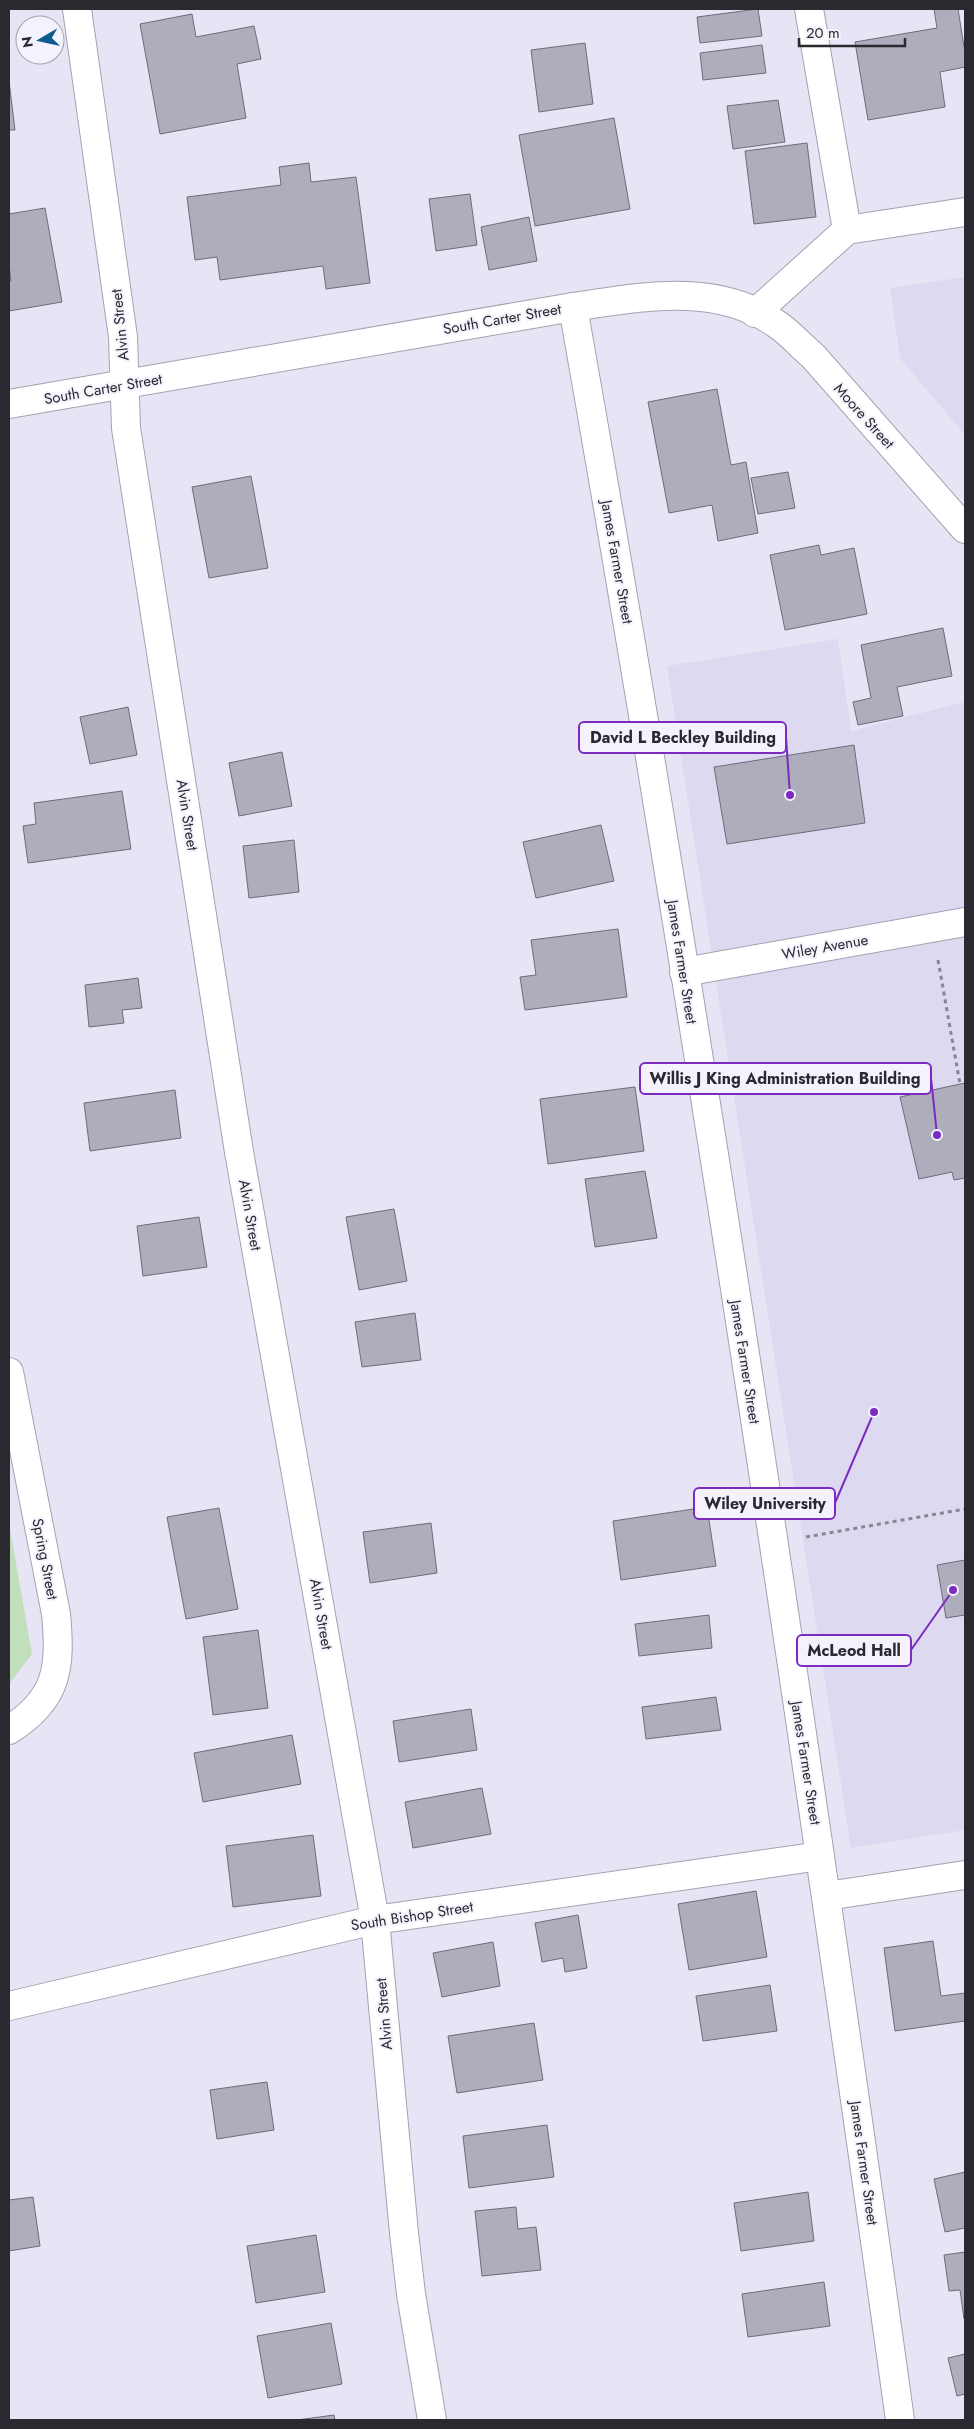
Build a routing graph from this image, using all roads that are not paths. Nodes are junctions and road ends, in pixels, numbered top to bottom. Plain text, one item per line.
1 (77, 9) edge
2 (809, 9) edge
3 (965, 212) edge
4 (847, 230) junction
5 (573, 307) junction
6 (755, 313) junction
7 (125, 385) junction
8 (9, 404) edge
9 (965, 529) edge
10 (965, 922) edge
11 (684, 972) junction
12 (9, 1372) edge
13 (9, 1730) edge
14 (820, 1856) junction
15 (965, 1875) edge
16 (827, 1896) junction
17 (375, 1920) junction
18 (9, 2006) edge
19 (432, 2420) edge
20 (900, 2420) edge

1 - 7 street, Alvin Street
2 - 4 street
3 - 4 street
4 - 6 street
5 - 6 street, South Carter Street
5 - 7 street, South Carter Street
5 - 11 street, James Farmer Street
6 - 9 street, Moore Street
7 - 8 street, South Carter Street
7 - 17 street, Alvin Street
10 - 11 street, Wiley Avenue
11 - 14 street, James Farmer Street
12 - 13 street, Spring Street
14 - 16 street, James Farmer Street
14 - 17 street, South Bishop Street
15 - 16 street
16 - 20 street, James Farmer Street
17 - 18 street, South Bishop Street
17 - 19 street, Alvin Street

